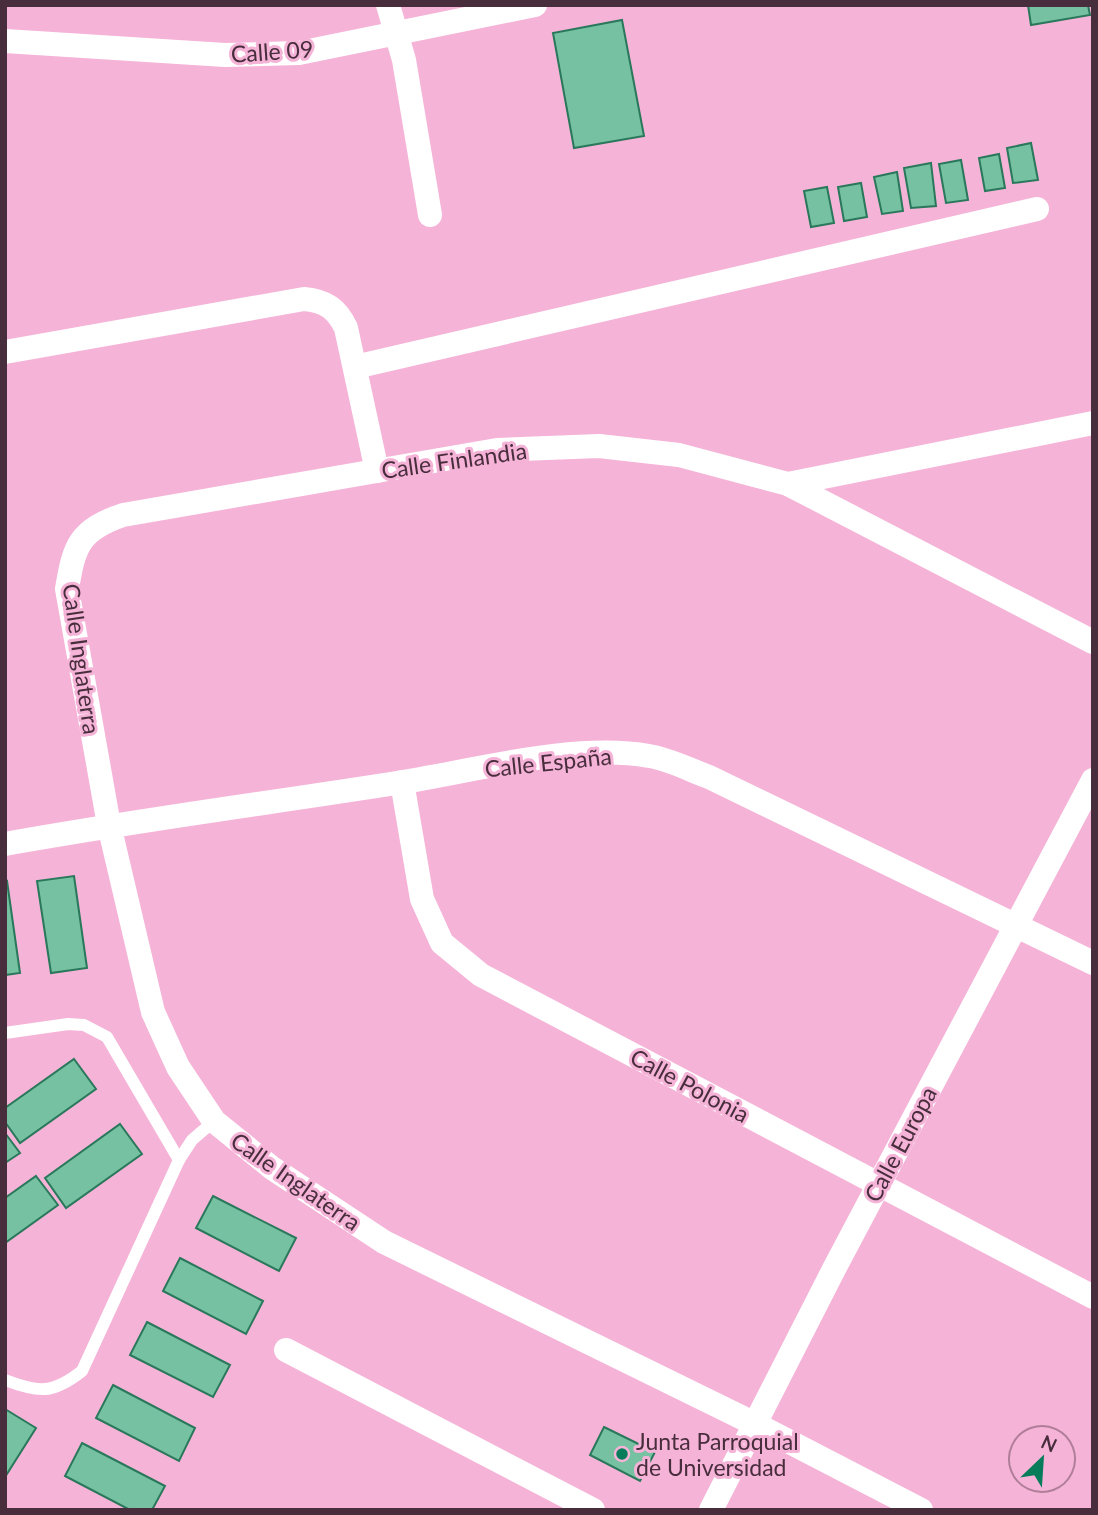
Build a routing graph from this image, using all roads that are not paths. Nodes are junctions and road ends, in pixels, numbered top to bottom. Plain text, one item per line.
1 (388, 5) edge
2 (535, 5) edge
3 (395, 34) junction
4 (5, 41) edge
5 (1037, 209) dead end
6 (430, 215) dead end
7 (5, 352) edge
8 (355, 368) junction
9 (1093, 423) edge
10 (377, 471) junction
11 (789, 484) junction
12 (79, 542) joint
13 (1093, 642) edge
14 (1093, 780) edge
15 (402, 782) junction
16 (108, 825) junction
17 (5, 844) edge
18 (1016, 925) junction
19 (1093, 964) edge
20 (5, 1033) edge
21 (214, 1121) junction
22 (179, 1160) junction
23 (879, 1185) junction
24 (1093, 1297) edge
25 (286, 1350) dead end
26 (5, 1380) edge
27 (755, 1424) junction
28 (593, 1510) edge
29 (711, 1510) edge
30 (921, 1510) edge

1 - 3 street
2 - 3 street, Calle 09
3 - 4 street, Calle 09
3 - 6 street
5 - 8 street
7 - 8 street
8 - 10 street
9 - 11 street
10 - 11 street, Calle Finlandia
10 - 12 street, Calle Finlandia
11 - 13 street, Calle Finlandia
12 - 16 street, Calle Inglaterra
14 - 18 street, Calle Europa
15 - 16 street, Calle España
15 - 18 street, Calle España
15 - 23 street, Calle Polonia
16 - 17 street, Calle España
16 - 21 street, Calle Inglaterra
18 - 19 street, Calle España
18 - 23 street, Calle Europa
20 - 22 lane
21 - 22 lane
21 - 27 street, Calle Inglaterra
22 - 26 lane
23 - 24 street, Calle Polonia
23 - 27 street, Calle Europa
25 - 28 street
27 - 29 street, Calle Europa
27 - 30 street, Calle Inglaterra

